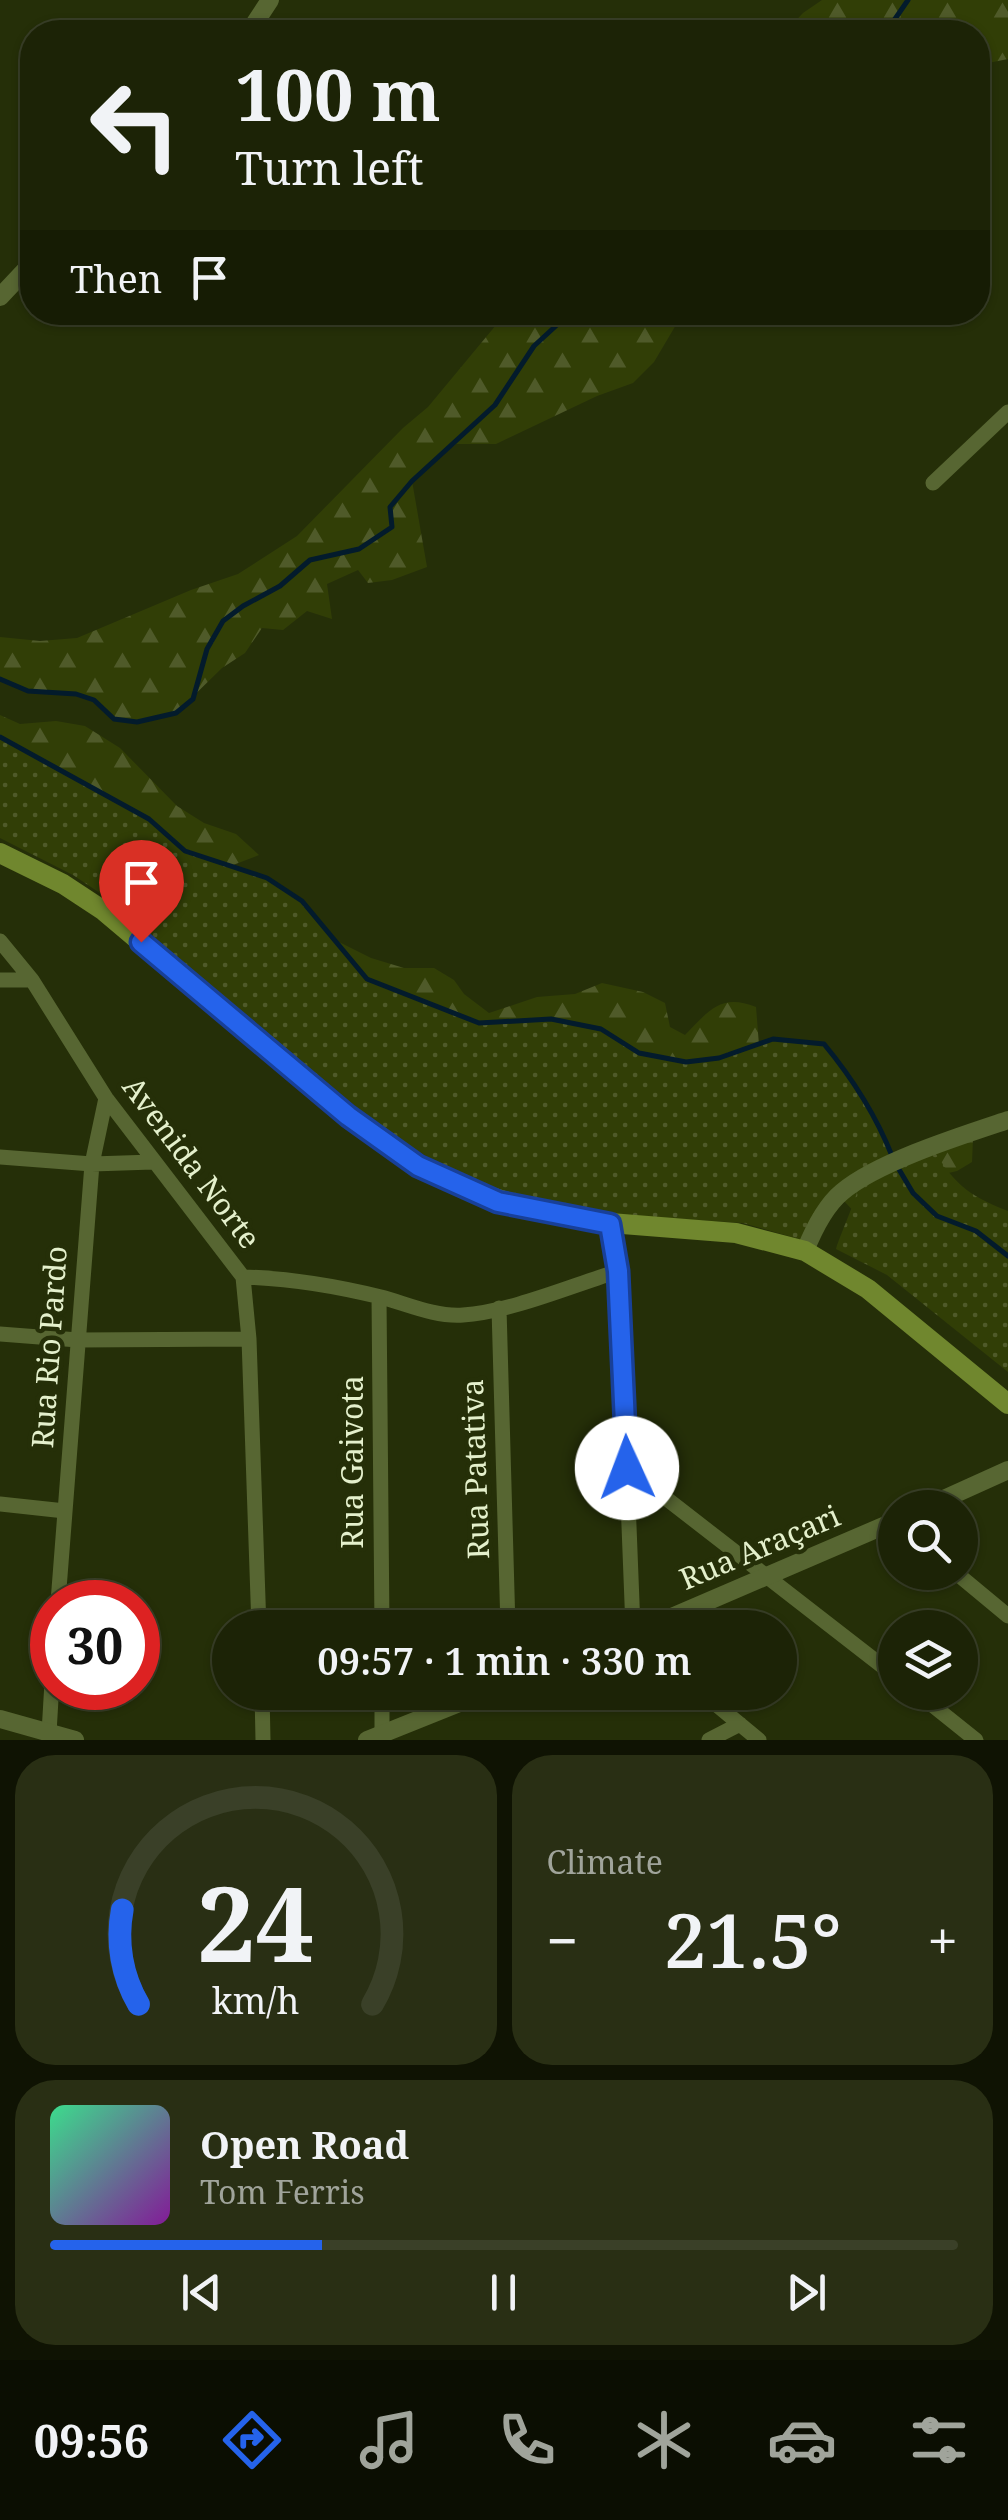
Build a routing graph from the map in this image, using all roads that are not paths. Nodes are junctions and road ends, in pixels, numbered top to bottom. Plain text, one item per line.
1 (20, 276) edge
2 (0, 298) edge
3 (1008, 412) edge
4 (934, 483) dead end
5 (0, 854) edge
6 (0, 941) edge
7 (0, 980) edge
8 (32, 980) junction
9 (106, 1098) junction
10 (1008, 1120) edge
11 (0, 1157) edge
12 (153, 1162) junction
13 (92, 1164) junction
14 (610, 1224) junction
15 (805, 1251) junction
16 (618, 1271) junction
17 (243, 1277) junction
18 (379, 1296) junction
19 (499, 1308) junction
20 (0, 1334) edge
21 (249, 1339) junction
22 (78, 1340) junction
23 (1008, 1404) edge
24 (627, 1468) junction
25 (1008, 1470) edge
26 (964, 1490) edge
27 (0, 1504) edge
28 (65, 1511) junction
29 (878, 1528) edge
30 (766, 1574) junction
31 (60, 1580) edge
32 (976, 1590) edge
33 (258, 1610) edge
34 (382, 1610) edge
35 (507, 1610) edge
36 (631, 1610) edge
37 (686, 1610) edge
38 (1008, 1616) edge
39 (878, 1663) edge
40 (50, 1710) edge
41 (262, 1710) edge
42 (379, 1710) edge
43 (441, 1710) edge
44 (723, 1710) edge
45 (938, 1710) edge
46 (0, 1719) edge
47 (740, 1724) junction
48 (49, 1733) junction
49 (375, 1736) edge
50 (75, 1740) edge
51 (263, 1740) edge
52 (709, 1740) edge
53 (759, 1740) edge
54 (976, 1740) edge

1 - 2 street
3 - 4 street
5 - 14 main road
6 - 8 street, Avenida Norte
7 - 8 street
8 - 9 street, Avenida Norte
9 - 12 street, Avenida Norte
9 - 13 street, Rua Rio Pardo
10 - 15 street
11 - 13 street
12 - 13 street
12 - 17 street, Avenida Norte
13 - 22 street, Rua Rio Pardo
14 - 15 main road
14 - 16 street
15 - 23 main road
16 - 19 street
16 - 24 street
17 - 18 street
17 - 21 street, Avenida Norte
18 - 19 street
18 - 34 street, Rua Gaivota
19 - 35 street, Rua Patativa
20 - 22 street
21 - 22 street
21 - 33 street, Avenida Norte
22 - 28 street, Rua Rio Pardo
24 - 30 street
24 - 36 street
25 - 26 street
27 - 28 street
28 - 31 street, Rua Rio Pardo
29 - 30 street, Rua Araçari
30 - 37 street, Rua Araçari
30 - 39 street
32 - 38 street
40 - 48 street
41 - 51 street
42 - 49 street
43 - 49 street
44 - 47 street
45 - 54 street
46 - 48 street
47 - 52 street
47 - 53 street
48 - 50 street

